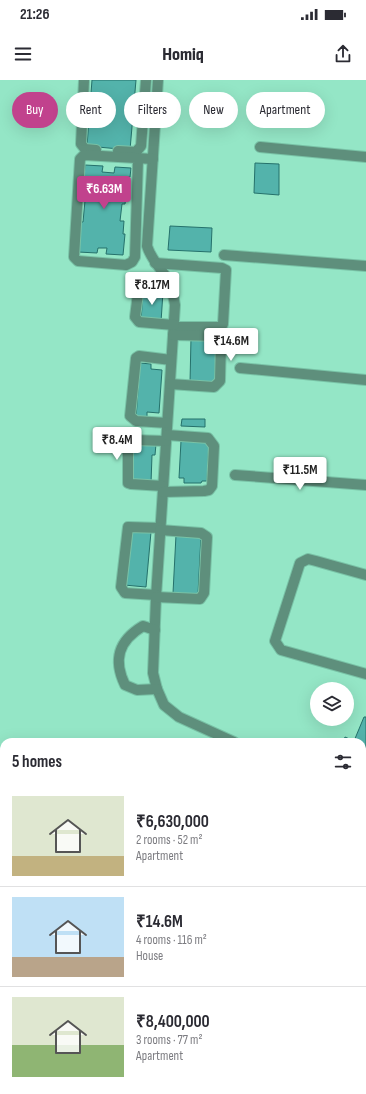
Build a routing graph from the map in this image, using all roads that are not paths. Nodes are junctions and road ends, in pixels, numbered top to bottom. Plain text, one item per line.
1 (84, 80) edge
2 (146, 80) edge
3 (158, 80) edge
4 (144, 92) edge
5 (158, 92) edge
6 (142, 128) edge
7 (155, 128) edge
8 (260, 147) dead end
9 (366, 157) edge
10 (138, 159) junction
11 (153, 159) junction
12 (224, 255) dead end
13 (155, 263) junction
14 (366, 266) edge
15 (173, 291) junction
16 (174, 329) junction
17 (171, 360) junction
18 (240, 368) dead end
19 (366, 380) edge
20 (170, 384) junction
21 (167, 423) junction
22 (166, 438) junction
23 (235, 475) dead end
24 (366, 485) edge
25 (163, 489) junction
26 (160, 529) junction
27 (366, 575) edge
28 (156, 596) junction
29 (155, 630) junction
30 (366, 674) edge
31 (157, 689) junction
32 (225, 738) edge

1 - 6 street
2 - 4 street
3 - 5 street
7 - 11 street
8 - 9 street
10 - 10 street
10 - 11 street
11 - 13 street
12 - 14 street
13 - 15 street
13 - 16 street
15 - 16 street
15 - 16 street
16 - 17 street
16 - 20 street
17 - 20 street
17 - 21 street
18 - 19 street
20 - 21 street
21 - 22 street
22 - 25 street
22 - 25 street
22 - 25 street
23 - 24 street
25 - 26 street
26 - 28 street
26 - 28 street
26 - 28 street
27 - 30 street
28 - 29 street
29 - 31 street
29 - 31 street
31 - 32 street

